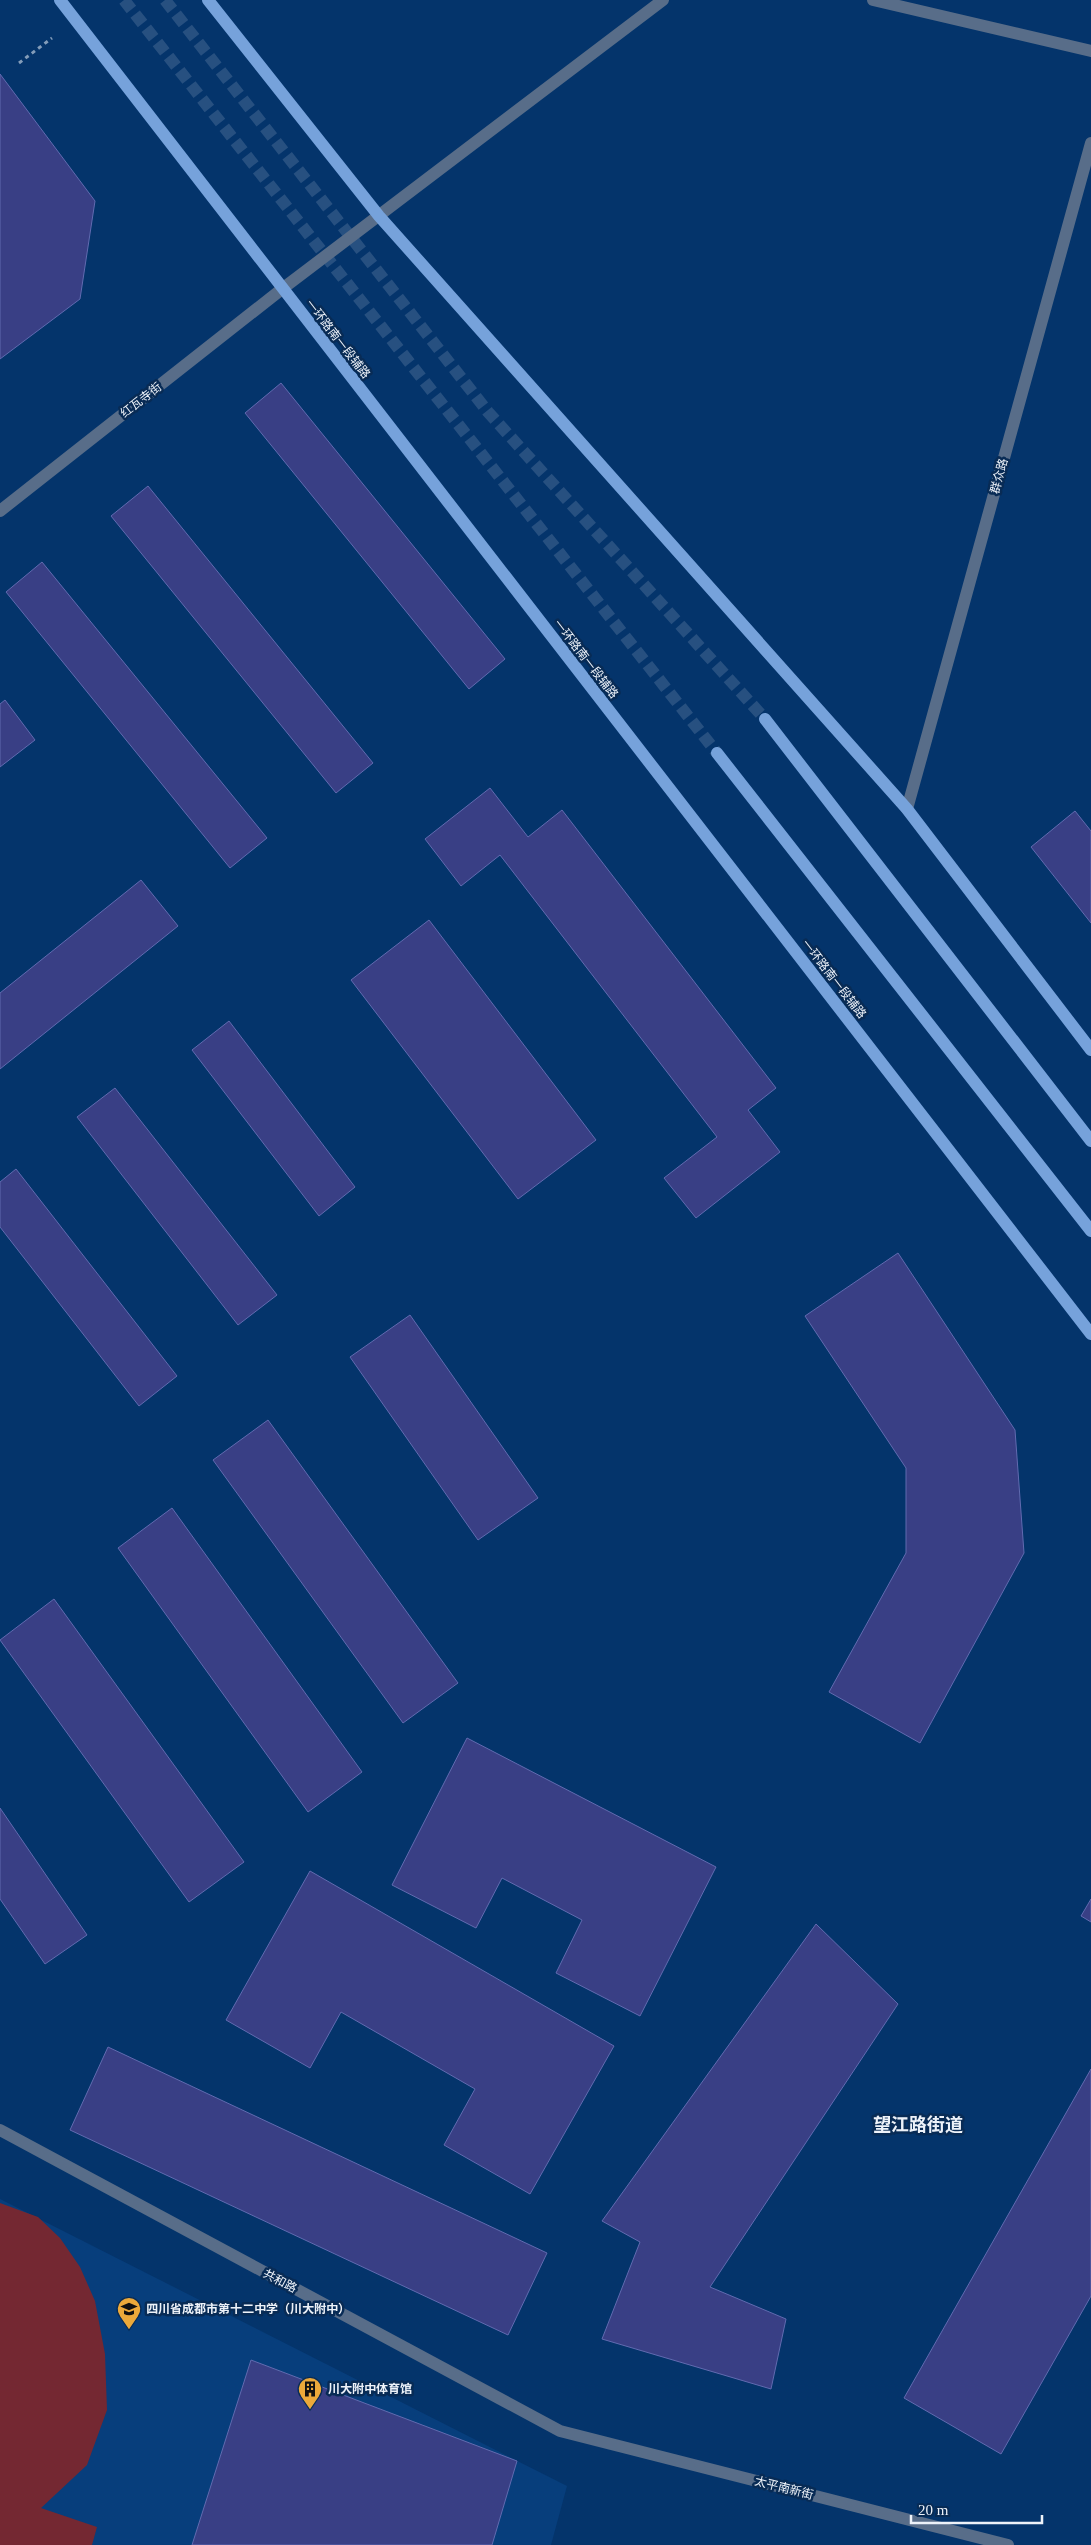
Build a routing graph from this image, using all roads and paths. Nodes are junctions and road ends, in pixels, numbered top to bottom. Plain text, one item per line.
1 (60, 0) edge
2 (208, 0) edge
3 (663, 0) edge
4 (873, 0) edge
5 (1091, 51) edge
6 (1091, 143) edge
7 (378, 216) junction
8 (282, 289) junction
9 (0, 511) edge
10 (765, 719) tunnel mouth
11 (717, 753) tunnel mouth
12 (907, 809) junction
13 (1091, 1050) edge
14 (1091, 1142) edge
15 (1091, 1231) edge
16 (1091, 1334) edge
17 (0, 2130) edge
18 (560, 2431) joint
19 (1008, 2545) edge

1 - 8 main road, 一环路南一段辅路
2 - 7 main road
3 - 7 street, 红瓦寺街
4 - 5 street
6 - 12 street, 群众路
7 - 8 street, 红瓦寺街
7 - 12 main road
8 - 9 street, 红瓦寺街
8 - 16 main road, 一环路南一段辅路
10 - 14 main road
11 - 15 main road
12 - 13 main road
17 - 18 street, 共和路
18 - 19 street, 太平南新街

